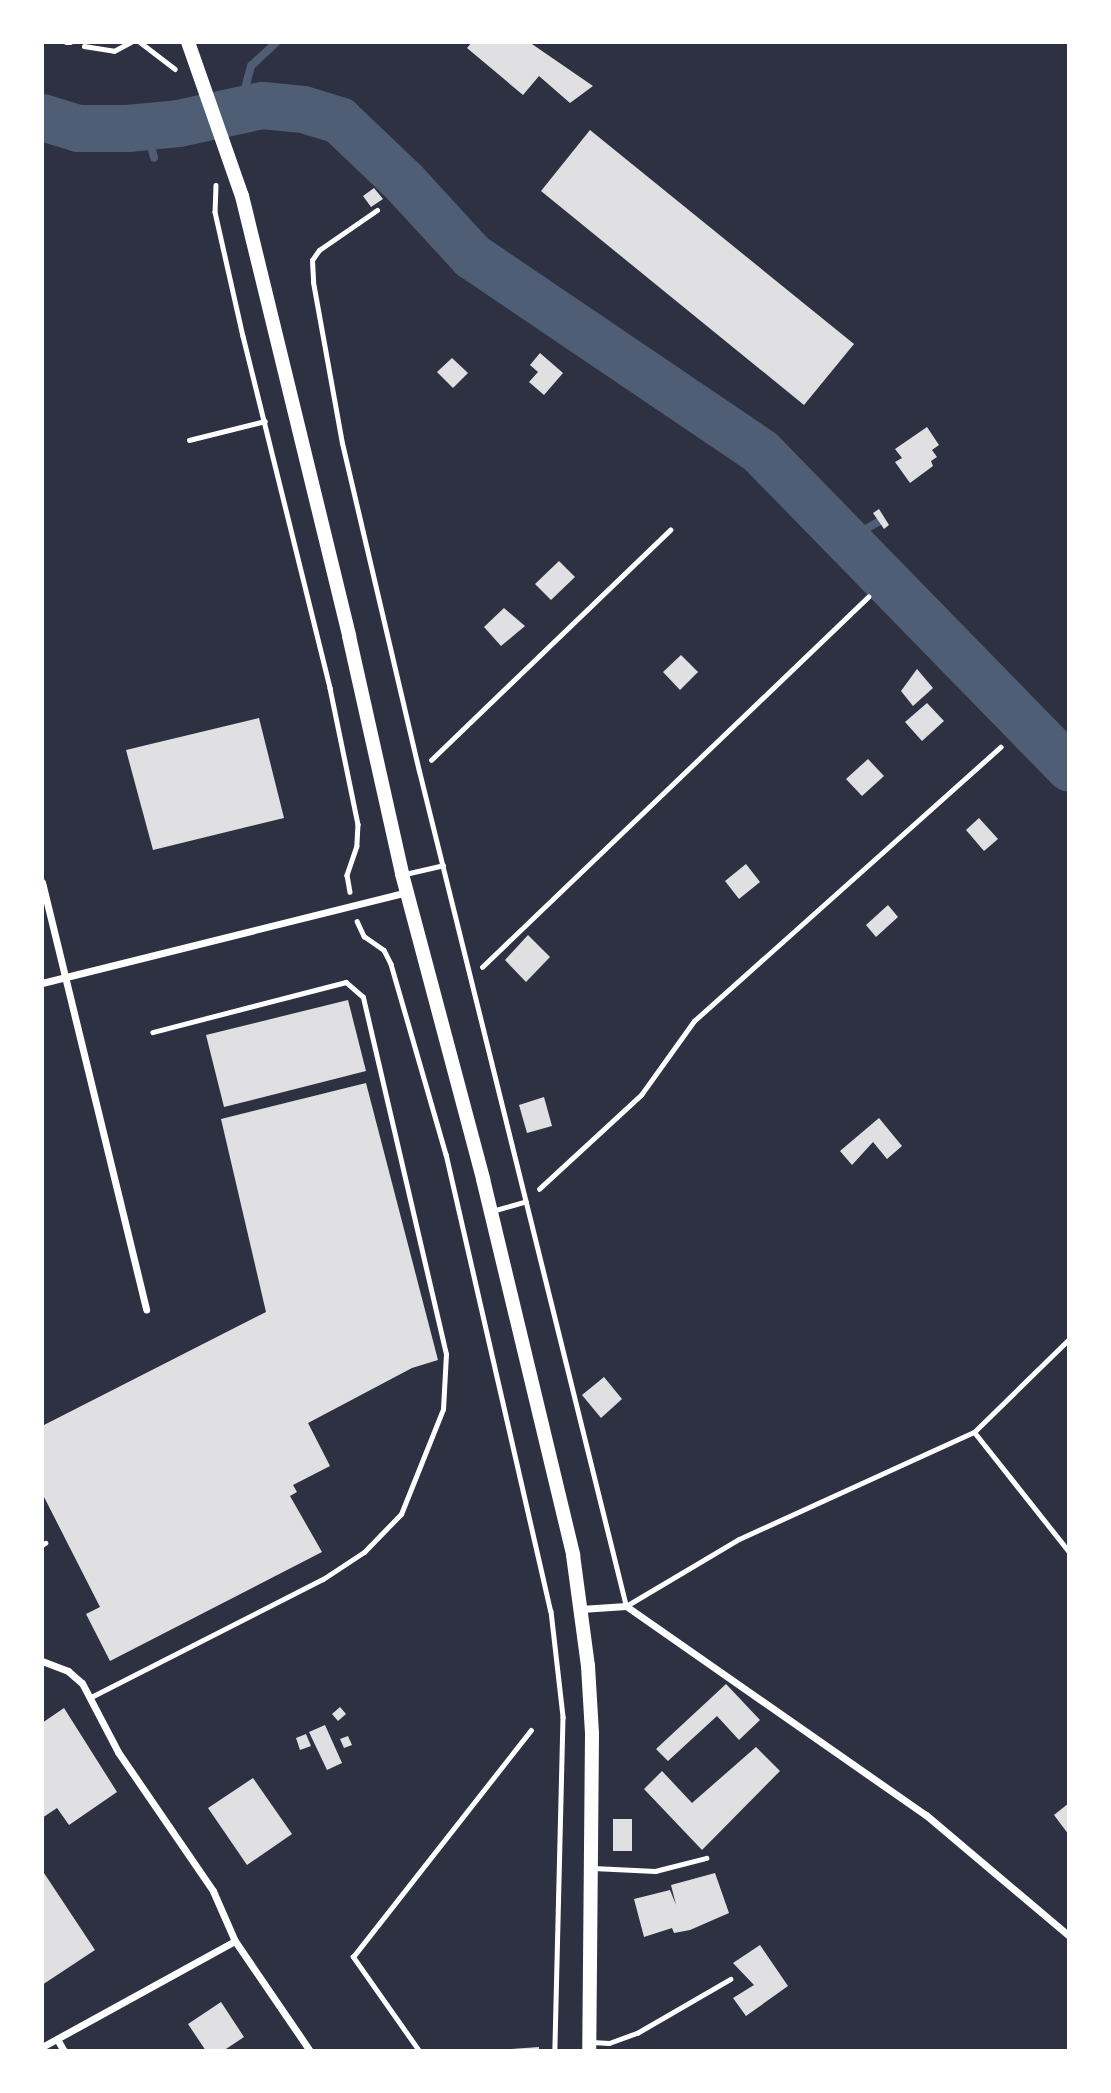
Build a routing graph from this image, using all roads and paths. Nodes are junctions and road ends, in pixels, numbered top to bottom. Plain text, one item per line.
1 (79, 42) edge
2 (131, 42) edge
3 (140, 42) edge
4 (192, 43) edge
5 (178, 73) dead end
6 (214, 176) dead end
7 (377, 210) dead end
8 (265, 421) junction
9 (189, 440) dead end
10 (670, 530) dead end
11 (868, 597) dead end
12 (1000, 747) dead end
13 (419, 771) junction
14 (443, 865) junction
15 (402, 874) junction
16 (42, 882) edge
17 (406, 892) junction
18 (353, 905) junction
19 (66, 977) junction
20 (471, 977) junction
21 (42, 983) edge
22 (152, 1032) dead end
23 (526, 1201) junction
24 (491, 1211) junction
25 (146, 1310) dead end
26 (1069, 1339) edge
27 (974, 1432) junction
28 (1069, 1552) edge
29 (626, 1606) junction
30 (581, 1609) junction
31 (42, 1661) edge
32 (91, 1697) junction
33 (531, 1730) dead end
34 (706, 1858) dead end
35 (593, 1868) junction
36 (1069, 1936) edge
37 (235, 1941) junction
38 (730, 1979) dead end
39 (57, 2039) junction
40 (589, 2046) edge
41 (42, 2047) edge
42 (64, 2051) edge
43 (310, 2051) edge
44 (419, 2051) edge
45 (555, 2051) edge

1 - 2 path
3 - 5 path
4 - 15 main road
6 - 8 path
7 - 13 lane
8 - 9 path
8 - 18 path
10 - 13 path
11 - 20 path
12 - 23 path
13 - 14 lane
14 - 15 lane
14 - 20 lane
15 - 17 main road
16 - 19 street
17 - 18 street
17 - 24 main road
18 - 19 street
18 - 45 path
19 - 21 street
19 - 25 street
20 - 23 lane
22 - 32 lane
23 - 24 lane
23 - 29 lane
24 - 30 main road
26 - 27 lane
27 - 28 lane
27 - 29 lane
29 - 30 street
29 - 36 street
30 - 35 main road
31 - 32 street
32 - 37 street
33 - 44 path
34 - 35 lane
35 - 40 main road
37 - 39 street
37 - 43 street
38 - 40 lane
39 - 41 street
39 - 42 street

